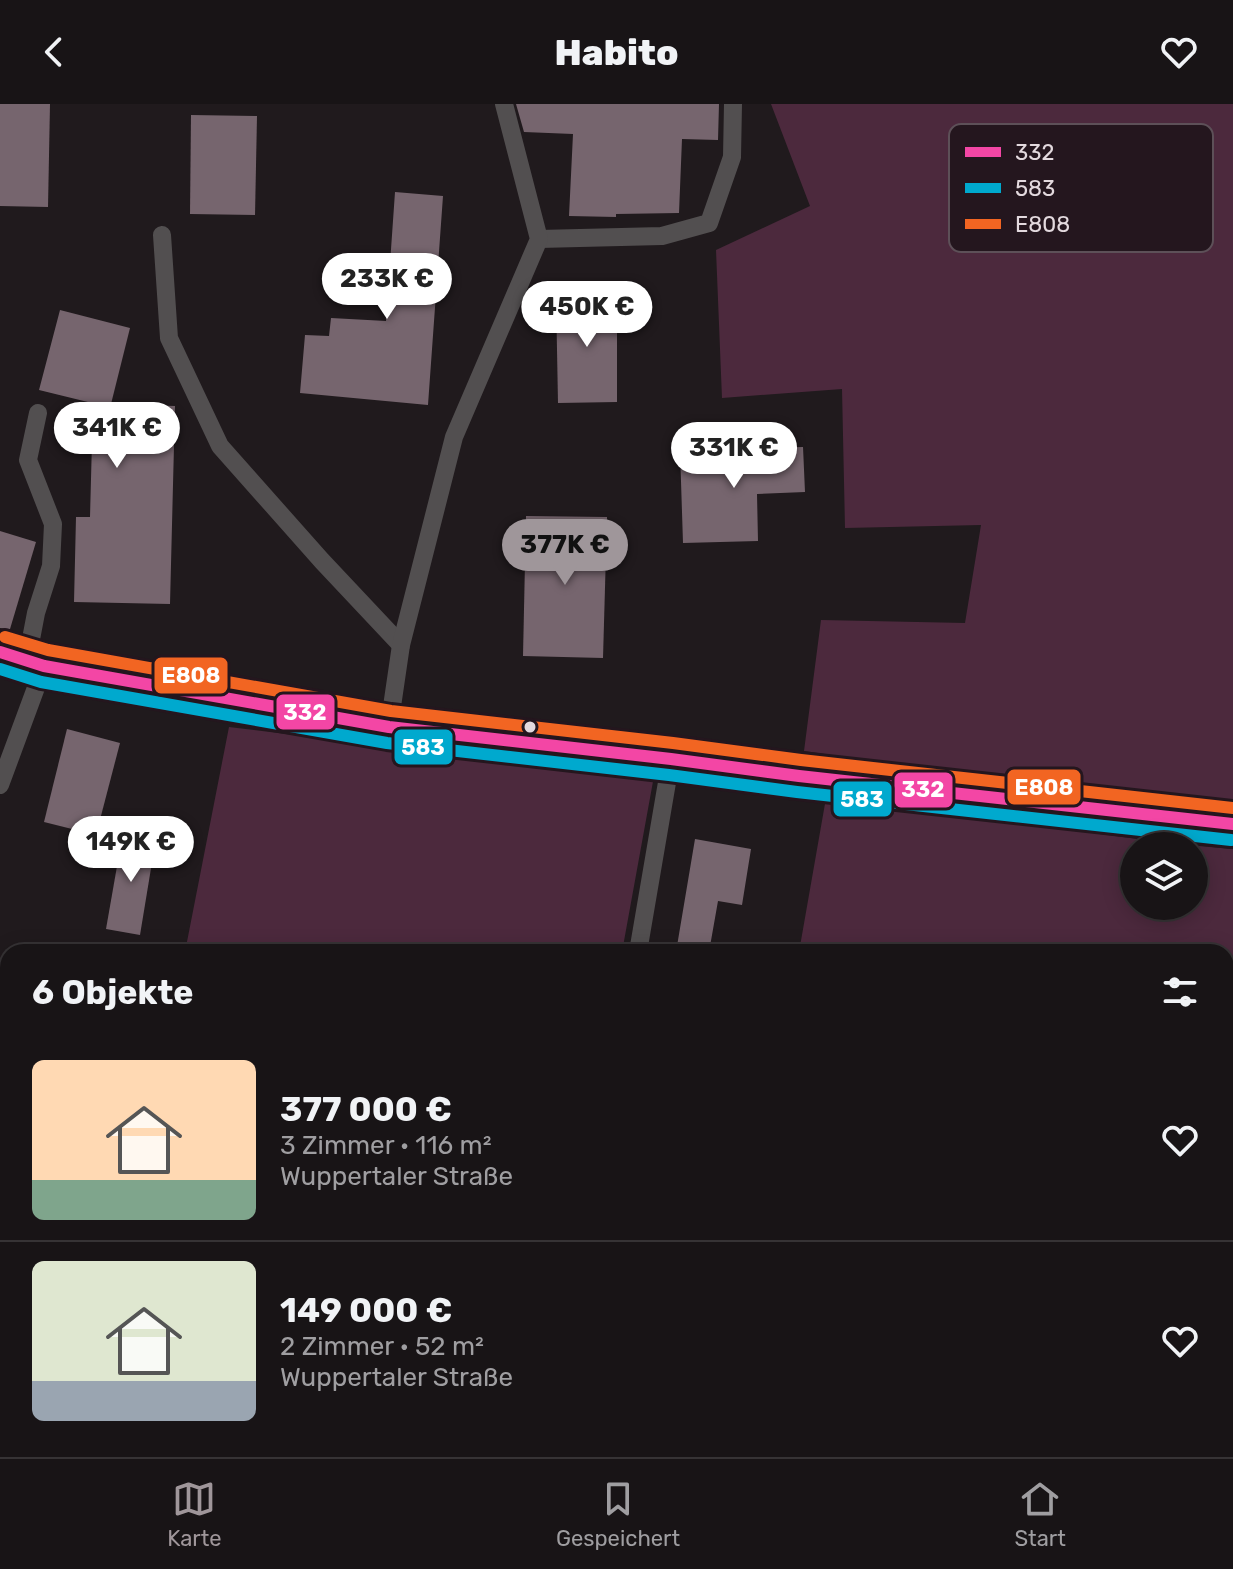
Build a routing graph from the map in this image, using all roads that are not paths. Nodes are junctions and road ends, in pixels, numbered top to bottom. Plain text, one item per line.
1 (504, 104) edge
2 (733, 104) edge
3 (162, 235) dead end
4 (539, 239) junction
5 (38, 413) dead end
6 (401, 645) junction
7 (23, 659) edge
8 (389, 727) junction
9 (671, 759) junction
10 (0, 785) edge
11 (1233, 824) edge
12 (639, 944) edge

1 - 4 lane
2 - 4 lane
3 - 6 lane
4 - 6 lane
5 - 7 lane
6 - 8 lane
7 - 8 main road
7 - 10 lane
8 - 9 main road
9 - 11 main road
9 - 12 lane

